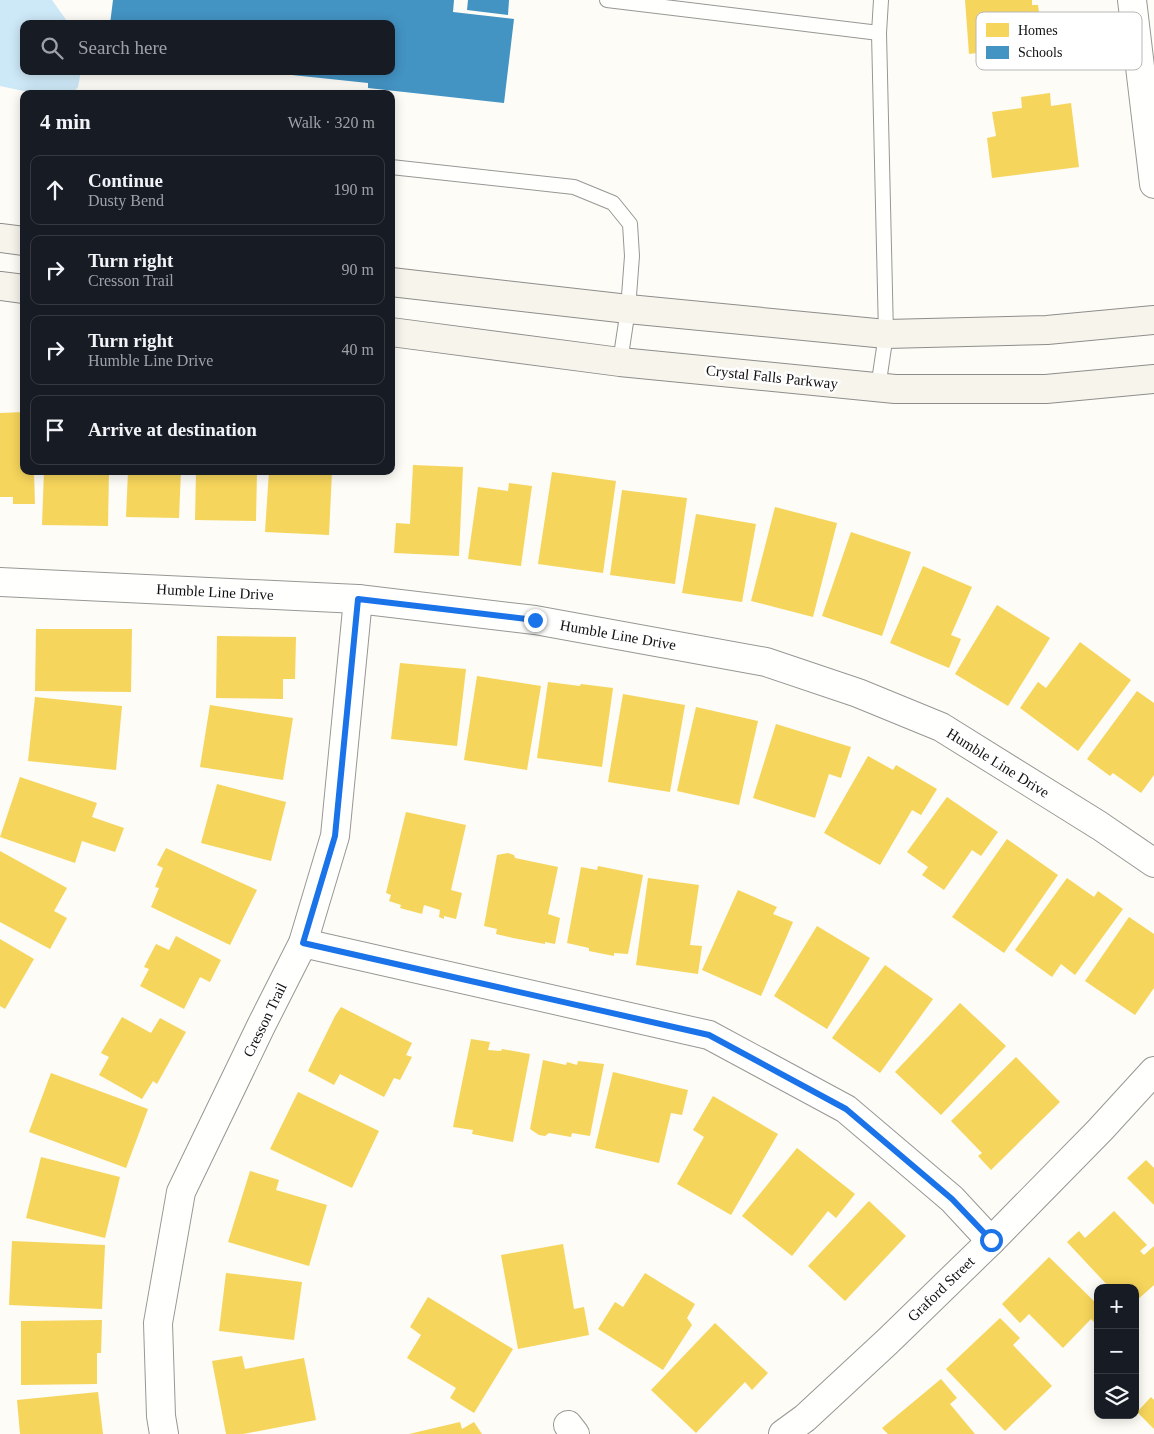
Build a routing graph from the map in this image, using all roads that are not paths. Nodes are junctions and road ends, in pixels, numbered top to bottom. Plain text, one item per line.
1 (607, 0) edge
2 (881, 0) edge
3 (879, 33) junction
4 (1142, 48) edge
5 (1148, 76) edge
6 (395, 167) edge
7 (1154, 184) edge
8 (0, 238) edge
9 (20, 240) edge
10 (395, 282) edge
11 (0, 286) edge
12 (20, 288) edge
13 (628, 309) junction
14 (1154, 320) edge
15 (395, 333) edge
16 (886, 334) junction
17 (620, 362) junction
18 (1154, 378) edge
19 (878, 388) junction
20 (0, 582) edge
21 (358, 599) junction
22 (1154, 863) edge
23 (303, 943) junction
24 (1154, 1071) edge
25 (991, 1240) junction
26 (164, 1434) edge
27 (782, 1434) edge

1 - 3 lane
2 - 3 lane
3 - 16 lane
4 - 5 street
5 - 7 street
6 - 13 lane
8 - 9 street
10 - 13 street
11 - 12 street
13 - 16 street
13 - 17 lane
14 - 16 street
15 - 17 street, Crystal Falls Parkway
16 - 19 lane
17 - 19 street, Crystal Falls Parkway
18 - 19 street, Crystal Falls Parkway
20 - 21 street, Humble Line Drive
21 - 22 street, Humble Line Drive
21 - 23 street, Cresson Trail
23 - 25 street
23 - 26 street, Cresson Trail
24 - 25 street, Graford Street
25 - 27 street, Graford Street

